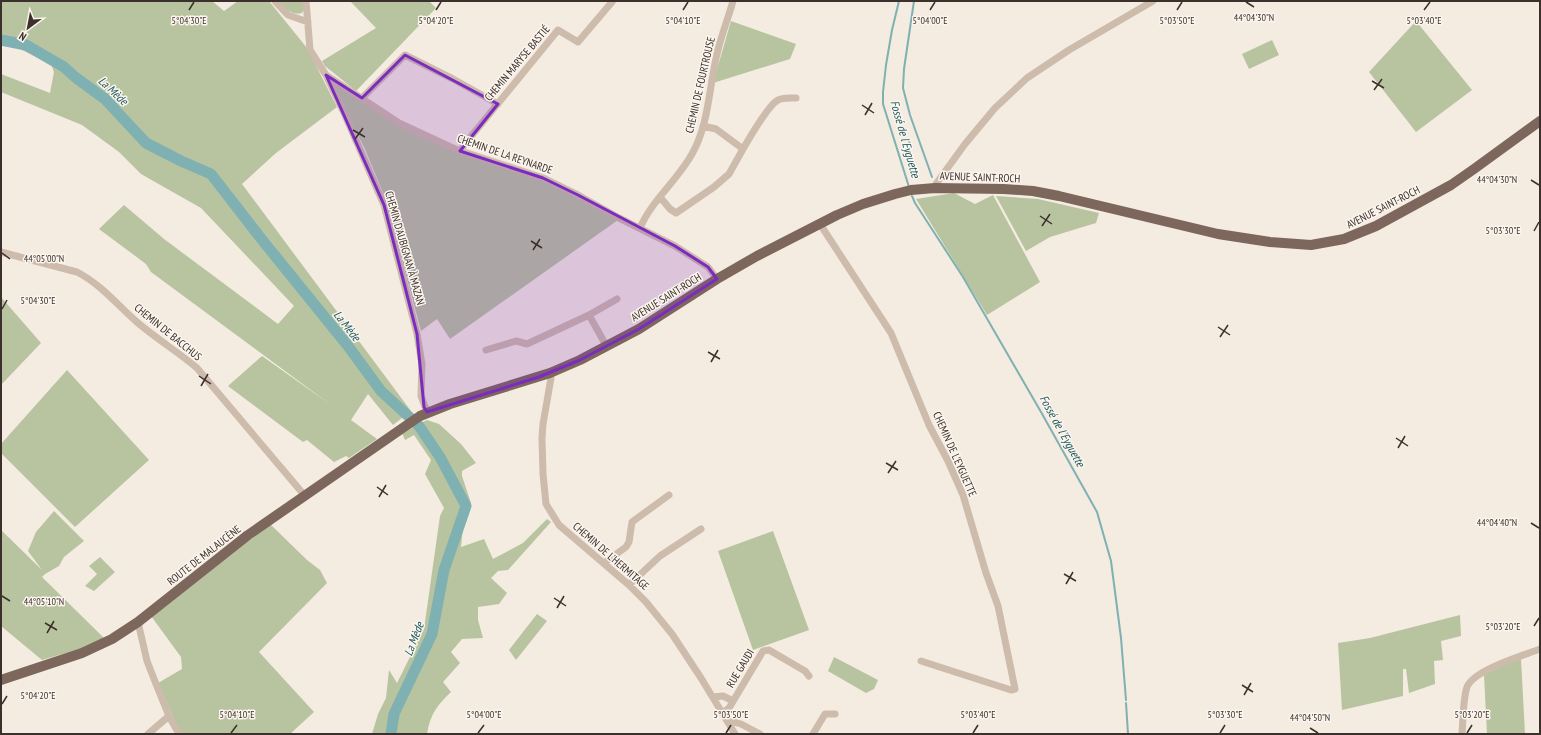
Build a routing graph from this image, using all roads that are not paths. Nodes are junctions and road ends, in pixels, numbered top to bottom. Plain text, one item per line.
1 (275, 1) edge
2 (306, 1) edge
3 (732, 1) edge
4 (1152, 1) edge
5 (612, 2) edge
6 (308, 22) junction
7 (326, 75) junction
8 (362, 98) junction
9 (796, 98) dead end
10 (498, 104) junction
11 (1540, 120) edge
12 (703, 126) junction
13 (742, 149) junction
14 (461, 151) junction
15 (935, 188) junction
16 (660, 197) junction
17 (820, 224) junction
18 (640, 228) junction
19 (1, 252) edge
20 (717, 279) junction
21 (617, 299) dead end
22 (589, 315) junction
23 (607, 347) junction
24 (486, 350) dead end
25 (550, 373) junction
26 (424, 414) junction
27 (410, 423) joint
28 (669, 495) dead end
29 (305, 496) junction
30 (701, 529) dead end
31 (604, 563) junction
32 (629, 585) junction
33 (138, 622) junction
34 (1540, 649) edge
35 (921, 662) dead end
36 (809, 676) dead end
37 (1, 680) edge
38 (713, 697) junction
39 (733, 701) junction
40 (723, 713) junction
41 (835, 714) dead end
42 (169, 716) junction
43 (727, 720) junction
44 (148, 734) edge
45 (179, 734) edge
46 (735, 734) edge
47 (760, 734) edge
48 (813, 734) edge
49 (1462, 734) edge

1 - 6 street
2 - 6 street
3 - 12 street, CHEMIN DE FOURTROUSE
4 - 15 street
5 - 10 street, CHEMIN MARYSE BASTIÉ
6 - 7 street, CHEMIN D'AUBIGNAN À MAZAN
7 - 8 street, CHEMIN DE LA REYNARDE
7 - 26 street, CHEMIN D'AUBIGNAN À MAZAN
8 - 10 street
8 - 14 street, CHEMIN DE LA REYNARDE
9 - 13 street
10 - 14 street, CHEMIN MARYSE BASTIÉ
11 - 15 main road, AVENUE SAINT-ROCH
12 - 13 street
12 - 16 street, CHEMIN DE FOURTROUSE
13 - 16 street
14 - 18 street, CHEMIN DE LA REYNARDE
15 - 17 main road, AVENUE SAINT-ROCH
16 - 18 street, CHEMIN DE FOURTROUSE
17 - 20 main road, AVENUE SAINT-ROCH
17 - 35 street, CHEMIN DE L'EYGUETTE
18 - 20 street, CHEMIN DE LA REYNARDE
19 - 29 street, CHEMIN DE BACCHUS
20 - 23 main road, AVENUE SAINT-ROCH
21 - 22 street
22 - 23 street
22 - 24 street
23 - 25 main road, AVENUE SAINT-ROCH
25 - 26 main road, AVENUE SAINT-ROCH
25 - 31 street, CHEMIN DE L'HERMITAGE
26 - 27 main road, AVENUE SAINT-ROCH
27 - 29 main road, ROUTE DE MALAUCÈNE
28 - 31 street
29 - 33 main road, ROUTE DE MALAUCÈNE
30 - 32 street
31 - 32 street, CHEMIN DE L'HERMITAGE
32 - 38 street, CHEMIN DE L'HERMITAGE
33 - 37 main road, ROUTE DE MALAUCÈNE
33 - 42 street
34 - 49 street
36 - 39 street, RUE GAUDI
38 - 39 street, RUE GAUDI
38 - 40 street, CHEMIN DE L'HERMITAGE
39 - 40 street, RUE GAUDI
40 - 43 street, CHEMIN DE L'HERMITAGE
41 - 48 street
42 - 44 street
42 - 45 street
43 - 46 street, CHEMIN DE L'HERMITAGE
43 - 47 street

